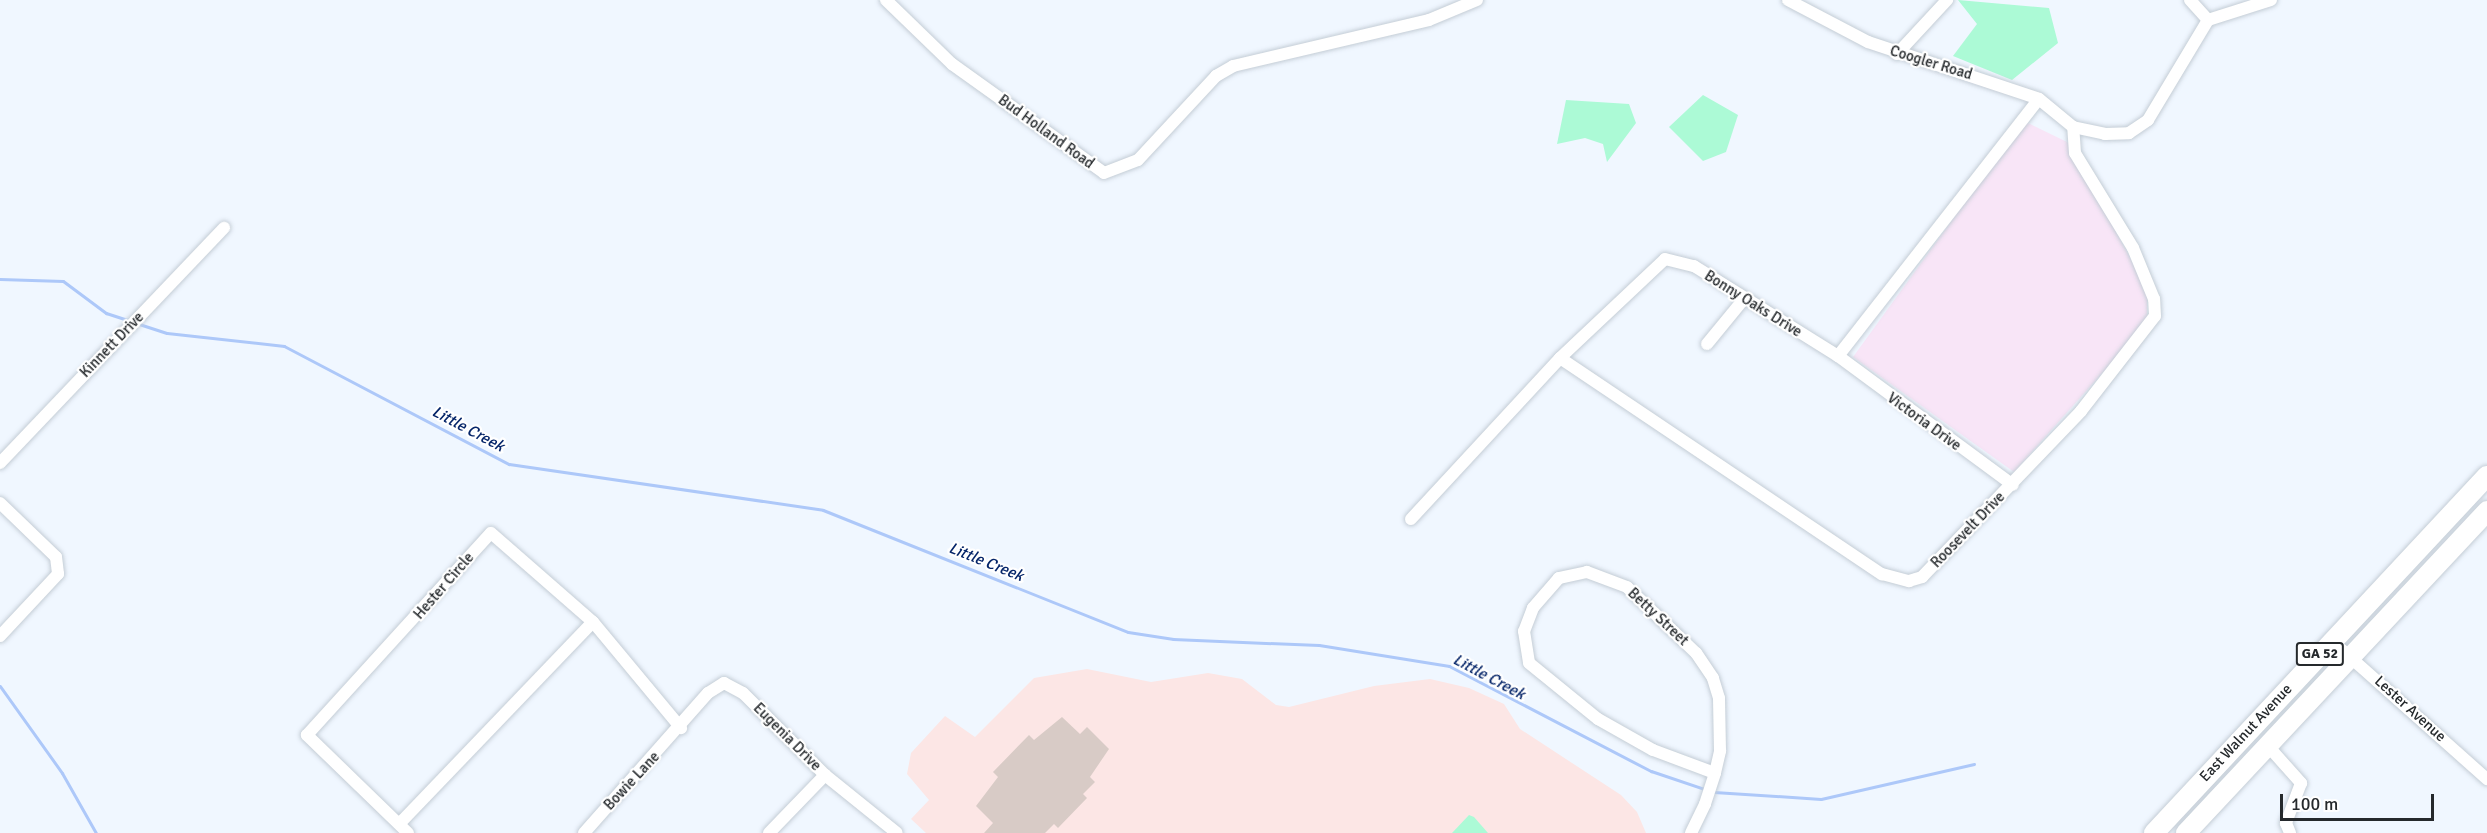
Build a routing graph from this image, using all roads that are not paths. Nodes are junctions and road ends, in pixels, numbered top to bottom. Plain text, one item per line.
1 (886, 0) edge
2 (1478, 0) edge
3 (1788, 0) edge
4 (1947, 0) edge
5 (2191, 0) edge
6 (2271, 0) edge
7 (2208, 20) junction
8 (1897, 54) junction
9 (2040, 99) junction
10 (2073, 127) junction
11 (224, 228) dead end
12 (1744, 298) junction
13 (1707, 344) dead end
14 (1838, 356) junction
15 (1560, 358) junction
16 (0, 463) edge
17 (2487, 476) edge
18 (2013, 485) junction
19 (0, 504) edge
20 (2487, 511) edge
21 (1412, 519) dead end
22 (593, 622) junction
23 (0, 636) edge
24 (2332, 641) junction
25 (2351, 657) junction
26 (681, 728) junction
27 (2268, 746) junction
28 (1715, 772) junction
29 (825, 775) junction
30 (2487, 779) edge
31 (405, 828) edge
32 (584, 833) edge
33 (769, 833) edge
34 (897, 833) edge
35 (1691, 833) edge
36 (2154, 833) edge
37 (2186, 833) edge
38 (2290, 833) edge

1 - 2 street, Bud Holland Road
3 - 8 street, Coogler Road
4 - 8 street
5 - 7 street
6 - 7 street
7 - 10 street
8 - 9 street, Coogler Road
9 - 10 street, Coogler Road
9 - 14 street
10 - 18 street, Roosevelt Drive
11 - 16 street, Kinnett Drive
12 - 13 street
12 - 14 street, Bonny Oaks Drive
12 - 15 street, Bonny Oaks Drive
14 - 18 street, Victoria Drive
15 - 18 street, Roosevelt Drive
15 - 21 street, Bonny Oaks Drive
17 - 24 main road, East Walnut Avenue / GA 52
19 - 23 street
20 - 25 main road, East Walnut Avenue / GA 52
22 - 26 street, Hester Circle
22 - 31 street
22 - 31 street, Hester Circle
24 - 25 street, Lester Avenue
24 - 36 main road, East Walnut Avenue / GA 52
25 - 27 main road, East Walnut Avenue / GA 52
25 - 30 street, Lester Avenue
26 - 29 street, Eugenia Drive
26 - 32 street, Bowie Lane
27 - 37 main road, East Walnut Avenue / GA 52
27 - 38 street
28 - 28 street, Betty Street
28 - 35 street, Betty Street
29 - 33 street
29 - 34 street, Eugenia Drive

